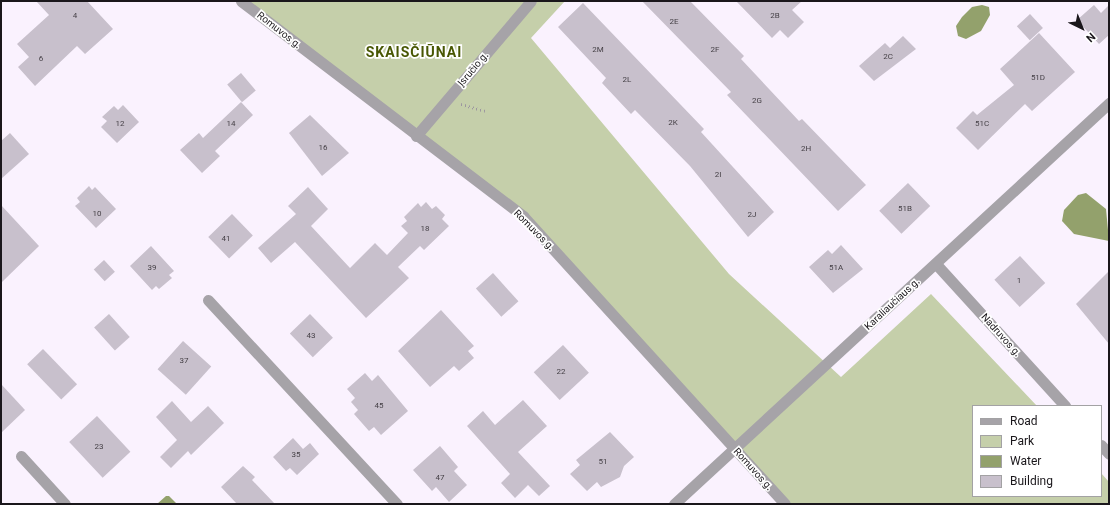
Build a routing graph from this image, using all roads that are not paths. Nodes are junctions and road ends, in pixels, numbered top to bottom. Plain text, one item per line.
1 (241, 1) edge
2 (531, 1) edge
3 (1109, 103) edge
4 (416, 136) junction
5 (936, 264) junction
6 (208, 300) dead end
7 (1064, 405) edge
8 (1102, 446) edge
9 (735, 449) junction
10 (1109, 454) edge
11 (21, 456) dead end
12 (65, 504) edge
13 (397, 504) edge
14 (674, 504) edge
15 (785, 504) edge

1 - 4 street, Romuvos g.
2 - 4 street, Įsručio g.
3 - 5 street, Karaliaučiaus g.
4 - 9 street, Romuvos g.
5 - 7 street, Nadruvos g.
5 - 9 street, Karaliaučiaus g.
6 - 13 street
8 - 10 street
9 - 14 street, Karaliaučiaus g.
9 - 15 street, Romuvos g.
11 - 12 street

